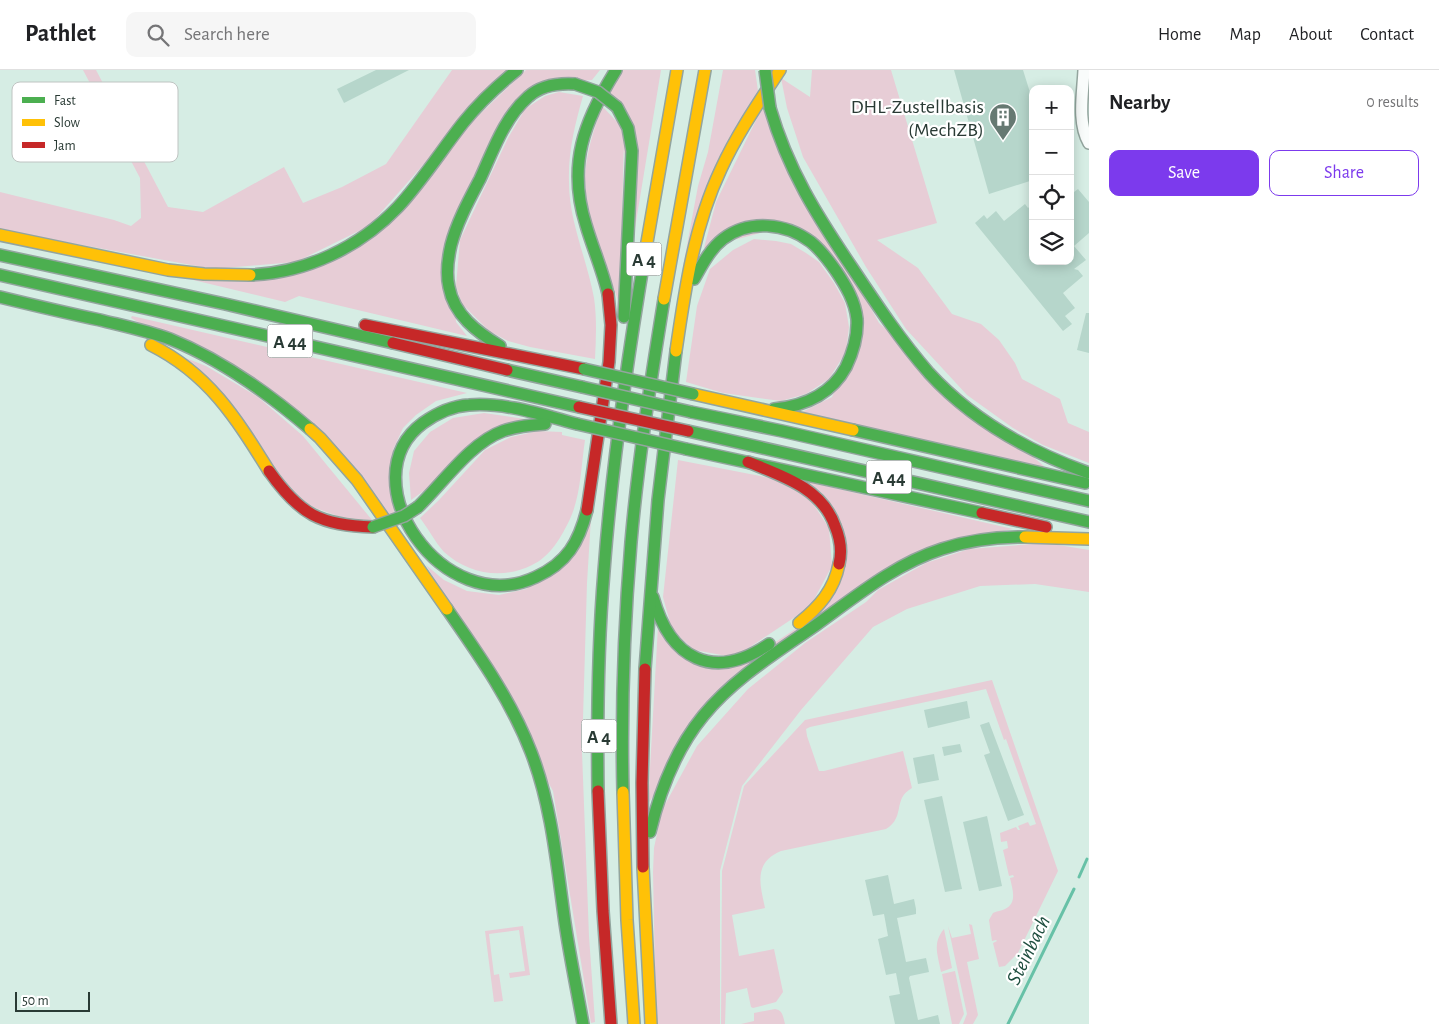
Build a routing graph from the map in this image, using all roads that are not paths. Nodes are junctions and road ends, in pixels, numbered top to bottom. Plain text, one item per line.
1 (517, 70) edge
2 (616, 70) edge
3 (678, 70) edge
4 (705, 70) edge
5 (764, 70) edge
6 (780, 70) edge
7 (1084, 70) edge
8 (1089, 143) edge
9 (0, 235) edge
10 (0, 255) edge
11 (0, 275) edge
12 (686, 292) junction
13 (0, 297) edge
14 (225, 304) junction
15 (90, 319) junction
16 (512, 353) junction
17 (761, 410) junction
18 (577, 424) junction
19 (616, 449) junction
20 (748, 462) junction
21 (1089, 474) edge
22 (1089, 484) edge
23 (1089, 501) edge
24 (1089, 522) edge
25 (1089, 538) edge
26 (650, 581) junction
27 (643, 871) junction
28 (583, 1024) edge
29 (611, 1024) edge
30 (634, 1024) edge
31 (651, 1024) edge

1 - 9 highway
2 - 18 highway
3 - 19 highway, A 4
4 - 30 highway, A 4
5 - 21 highway, bridge
6 - 12 highway
7 - 8 street
10 - 14 highway, A 44
11 - 24 highway, A 44, bridge
12 - 17 highway
12 - 26 highway
13 - 15 highway
14 - 16 highway
14 - 23 highway, A 44, bridge
15 - 18 highway, bridge
15 - 28 highway
16 - 17 highway, bridge
16 - 19 highway, bridge
17 - 22 highway
18 - 20 highway, bridge
19 - 29 highway, A 4
20 - 25 highway
20 - 26 highway
25 - 27 highway
26 - 27 highway
27 - 31 highway

